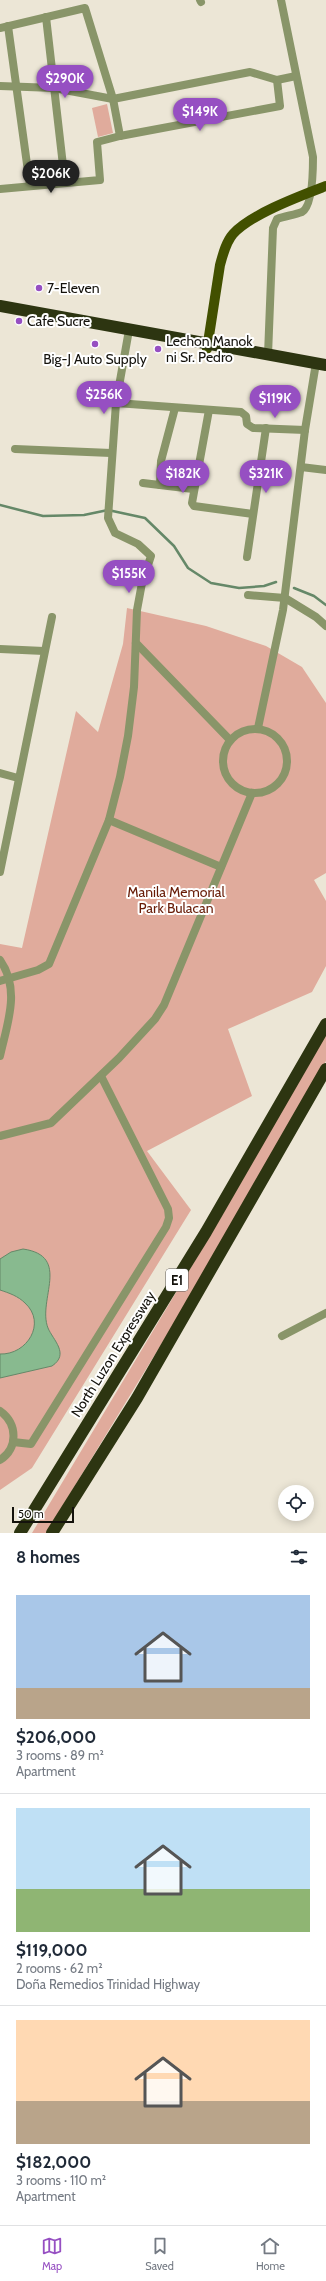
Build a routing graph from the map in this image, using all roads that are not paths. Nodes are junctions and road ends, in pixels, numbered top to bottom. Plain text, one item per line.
1 (280, 0) edge
2 (46, 17) junction
3 (4, 27) edge
4 (296, 76) junction
5 (277, 80) junction
6 (0, 86) edge
7 (16, 86) junction
8 (54, 88) junction
9 (113, 99) junction
10 (120, 136) junction
11 (65, 183) junction
12 (30, 186) junction
13 (326, 186) edge
14 (0, 189) edge
15 (310, 192) junction
16 (0, 306) edge
17 (130, 330) junction
18 (207, 349) dead end
19 (268, 355) junction
20 (323, 364) edge
21 (116, 403) junction
22 (175, 408) junction
23 (209, 410) junction
24 (266, 428) junction
25 (305, 430) junction
26 (15, 449) dead end
27 (111, 453) junction
28 (301, 467) junction
29 (326, 470) edge
30 (143, 484) dead end
31 (160, 486) junction
32 (193, 489) junction
33 (253, 514) junction
34 (247, 557) dead end
35 (248, 595) dead end
36 (285, 598) junction
37 (52, 618) dead end
38 (326, 626) edge
39 (136, 643) junction
40 (0, 649) edge
41 (44, 651) junction
42 (258, 728) junction
43 (230, 740) junction
44 (0, 773) edge
45 (18, 778) junction
46 (252, 793) junction
47 (109, 820) junction
48 (221, 867) junction
49 (0, 872) edge
50 (0, 960) edge
51 (10, 978) junction
52 (0, 981) edge
53 (326, 1024) edge
54 (0, 1056) edge
55 (326, 1070) edge
56 (101, 1076) junction
57 (0, 1136) edge
58 (326, 1314) edge
59 (282, 1336) dead end
60 (0, 1411) edge
61 (13, 1442) junction
62 (0, 1460) edge
63 (20, 1533) edge
64 (52, 1533) edge

1 - 4 street
2 - 3 street
2 - 8 street
2 - 9 street
3 - 7 street
4 - 5 street
4 - 15 street
5 - 9 street
5 - 10 street
6 - 7 street
7 - 8 street
7 - 12 street
8 - 9 street
8 - 11 street
9 - 10 street
10 - 11 street
11 - 12 street
12 - 14 street
13 - 15 main road
15 - 18 main road
15 - 19 street
16 - 17 highway
17 - 19 highway
17 - 21 street
19 - 20 highway
20 - 25 street
21 - 22 street
21 - 27 street
22 - 23 street
22 - 31 street
23 - 24 street
23 - 32 street
24 - 25 street
24 - 33 street
25 - 28 street
26 - 27 street
27 - 39 street
28 - 29 street
28 - 36 street
30 - 31 street
31 - 32 street
32 - 33 street
33 - 34 street
35 - 36 street
36 - 38 street
36 - 42 street
37 - 41 street
39 - 43 street
39 - 47 street
40 - 41 street
41 - 45 street
42 - 43 street
42 - 46 street
43 - 46 street
44 - 45 street
45 - 49 street
46 - 48 street
47 - 48 street
47 - 51 street
48 - 56 street
50 - 51 street
51 - 52 street
51 - 54 street
53 - 63 highway, North Luzon Expressway / E1
55 - 64 highway, E1
56 - 57 street
56 - 61 street
58 - 59 street
60 - 61 street
61 - 62 street

